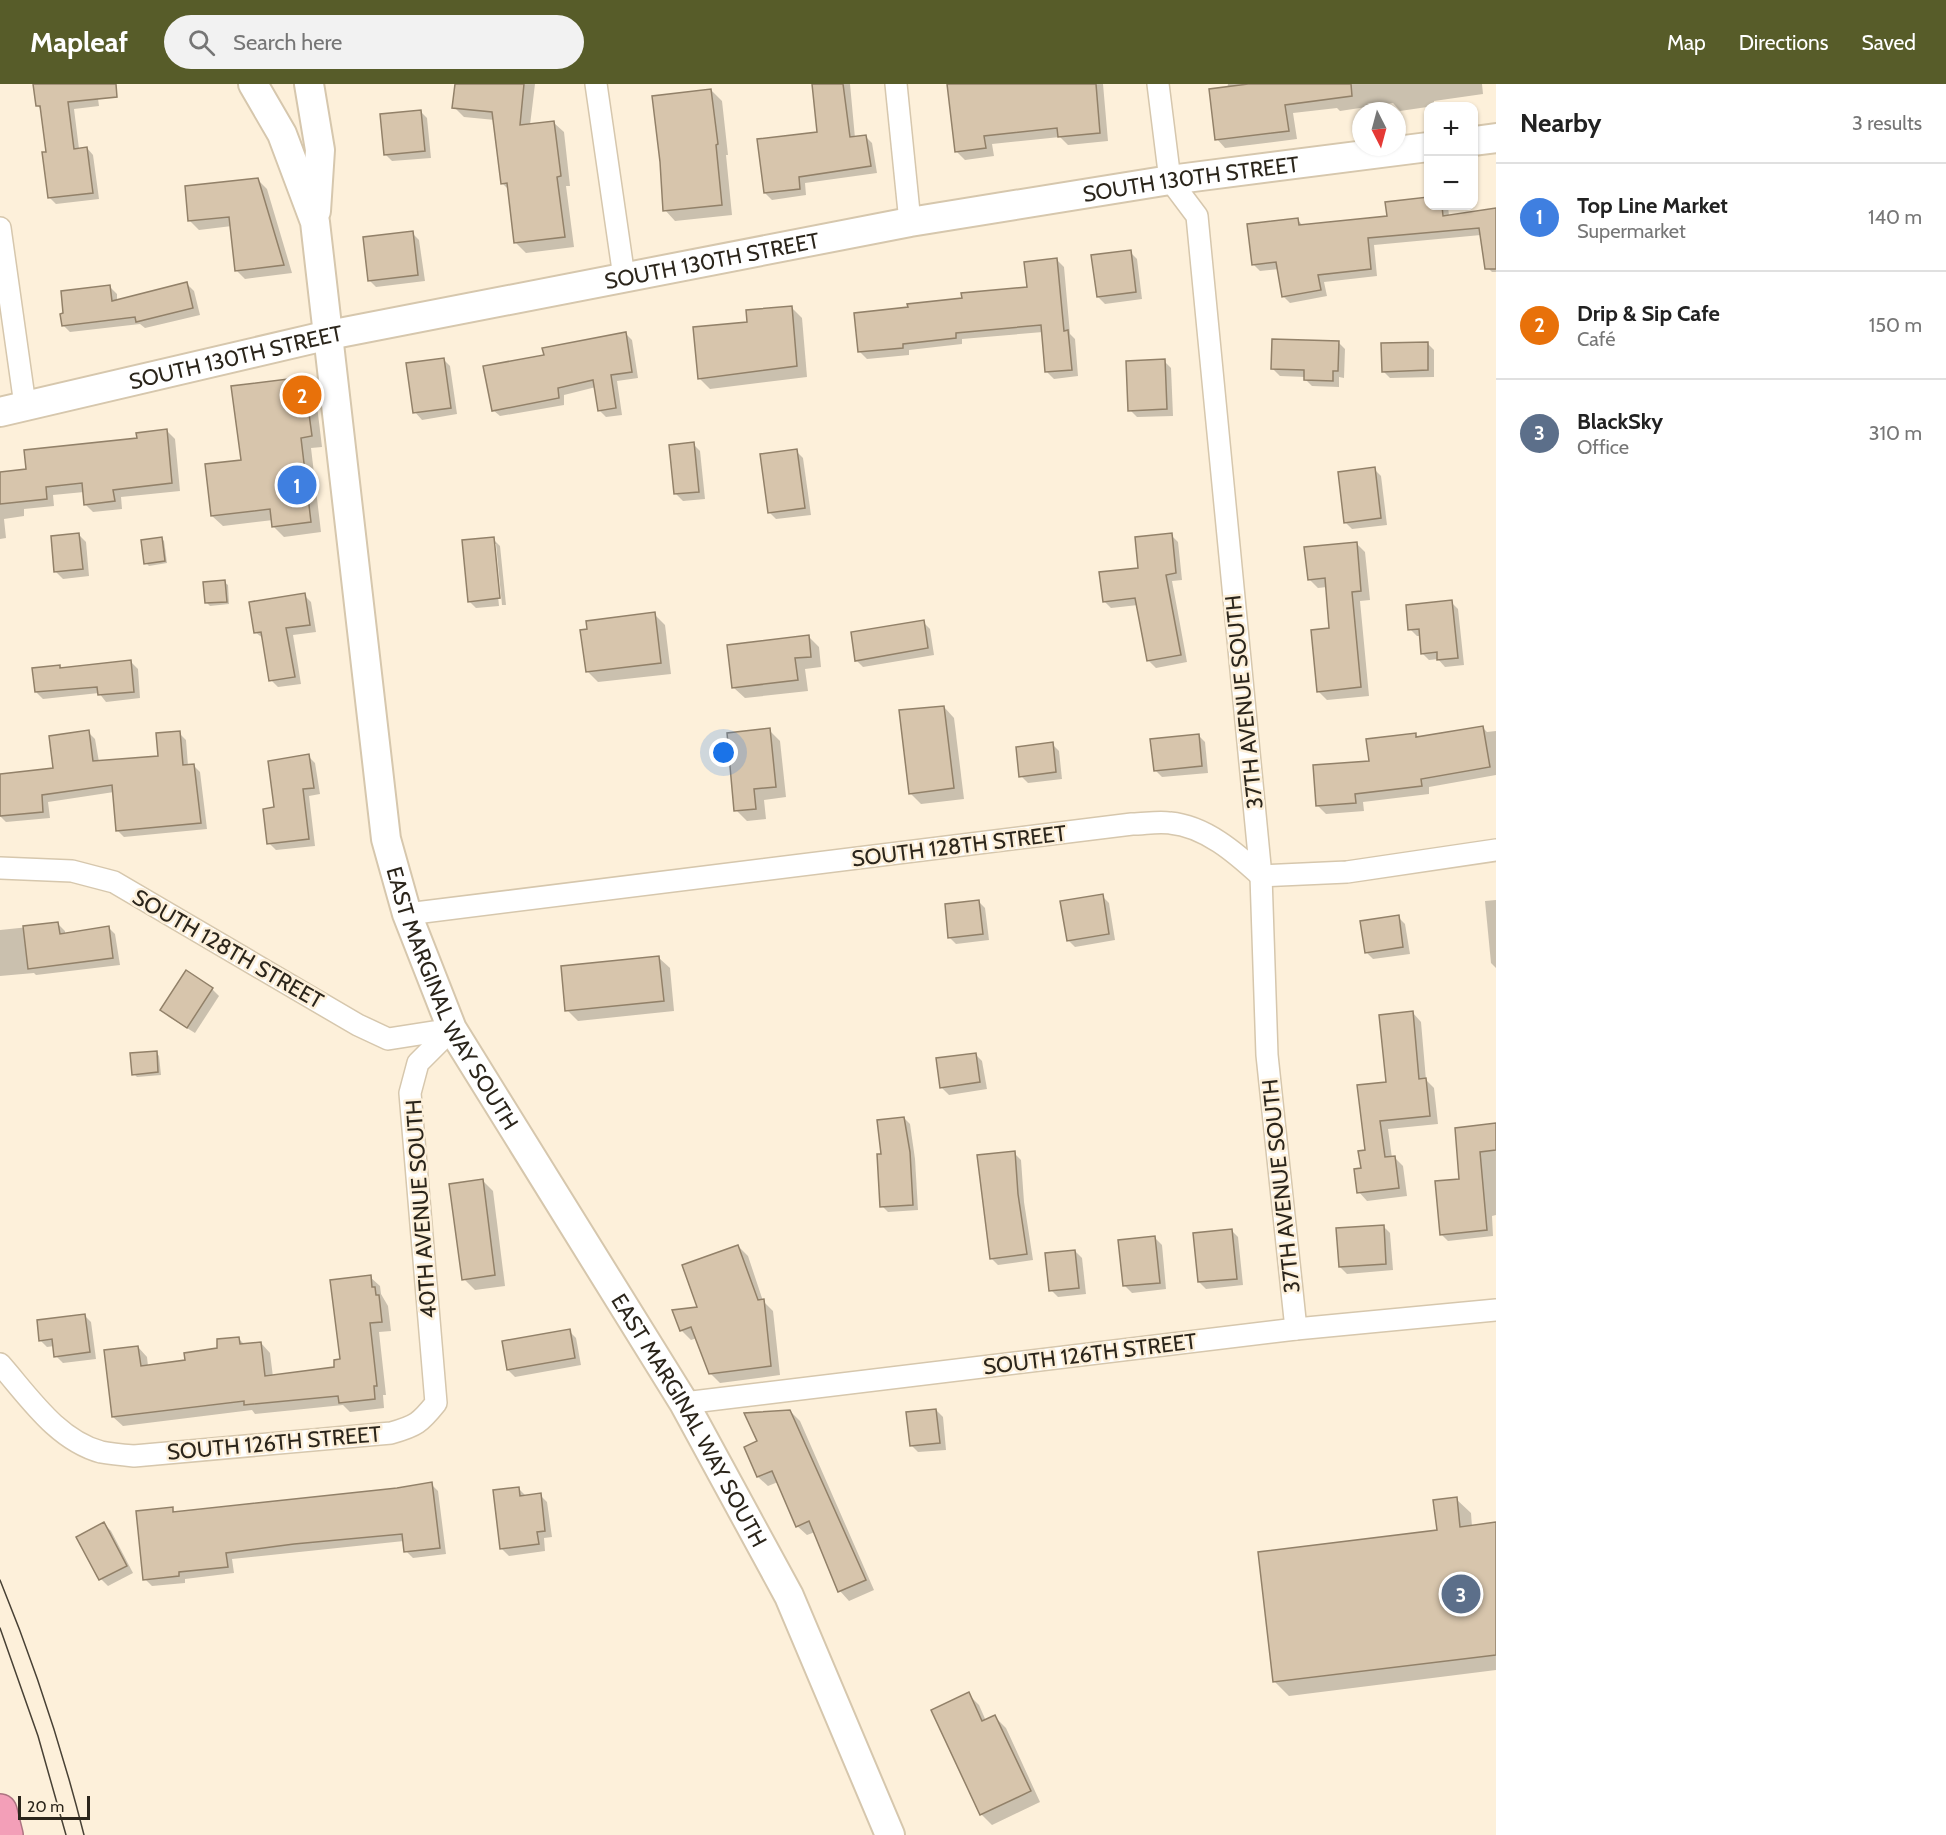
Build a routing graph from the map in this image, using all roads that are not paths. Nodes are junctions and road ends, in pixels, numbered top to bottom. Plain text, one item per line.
1 (253, 84) edge
2 (309, 84) edge
3 (596, 84) edge
4 (896, 84) edge
5 (1158, 84) edge
6 (1496, 138) edge
7 (1478, 140) edge
8 (1424, 148) edge
9 (1170, 180) junction
10 (315, 222) junction
11 (910, 222) junction
12 (0, 228) edge
13 (624, 277) junction
14 (329, 335) junction
15 (13, 409) edge
16 (1496, 850) edge
17 (0, 868) edge
18 (1261, 876) junction
19 (407, 914) junction
20 (452, 1029) junction
21 (1496, 1310) edge
22 (1296, 1329) junction
23 (0, 1364) edge
24 (436, 1402) joint
25 (684, 1403) junction
26 (0, 1811) edge
27 (6, 1835) edge
28 (890, 1835) edge

1 - 10 street, EAST MARGINAL WAY SOUTH
2 - 10 street
3 - 13 street
4 - 11 street
5 - 9 street, 37TH AVENUE SOUTH
6 - 7 street
8 - 9 street, SOUTH 130TH STREET
9 - 11 street, SOUTH 130TH STREET
9 - 18 street, 37TH AVENUE SOUTH
10 - 14 street, EAST MARGINAL WAY SOUTH
11 - 13 street, SOUTH 130TH STREET
12 - 15 street
13 - 14 street, SOUTH 130TH STREET
14 - 15 street, SOUTH 130TH STREET
14 - 19 street, EAST MARGINAL WAY SOUTH
16 - 18 street
17 - 20 street, SOUTH 128TH STREET
18 - 19 street, SOUTH 128TH STREET
18 - 22 street, 37TH AVENUE SOUTH
19 - 20 street, EAST MARGINAL WAY SOUTH
20 - 24 street, 40TH AVENUE SOUTH
20 - 25 street, EAST MARGINAL WAY SOUTH
21 - 22 street, SOUTH 126TH STREET
22 - 25 street, SOUTH 126TH STREET
23 - 24 street, SOUTH 126TH STREET
25 - 28 street, EAST MARGINAL WAY SOUTH
26 - 27 highway

